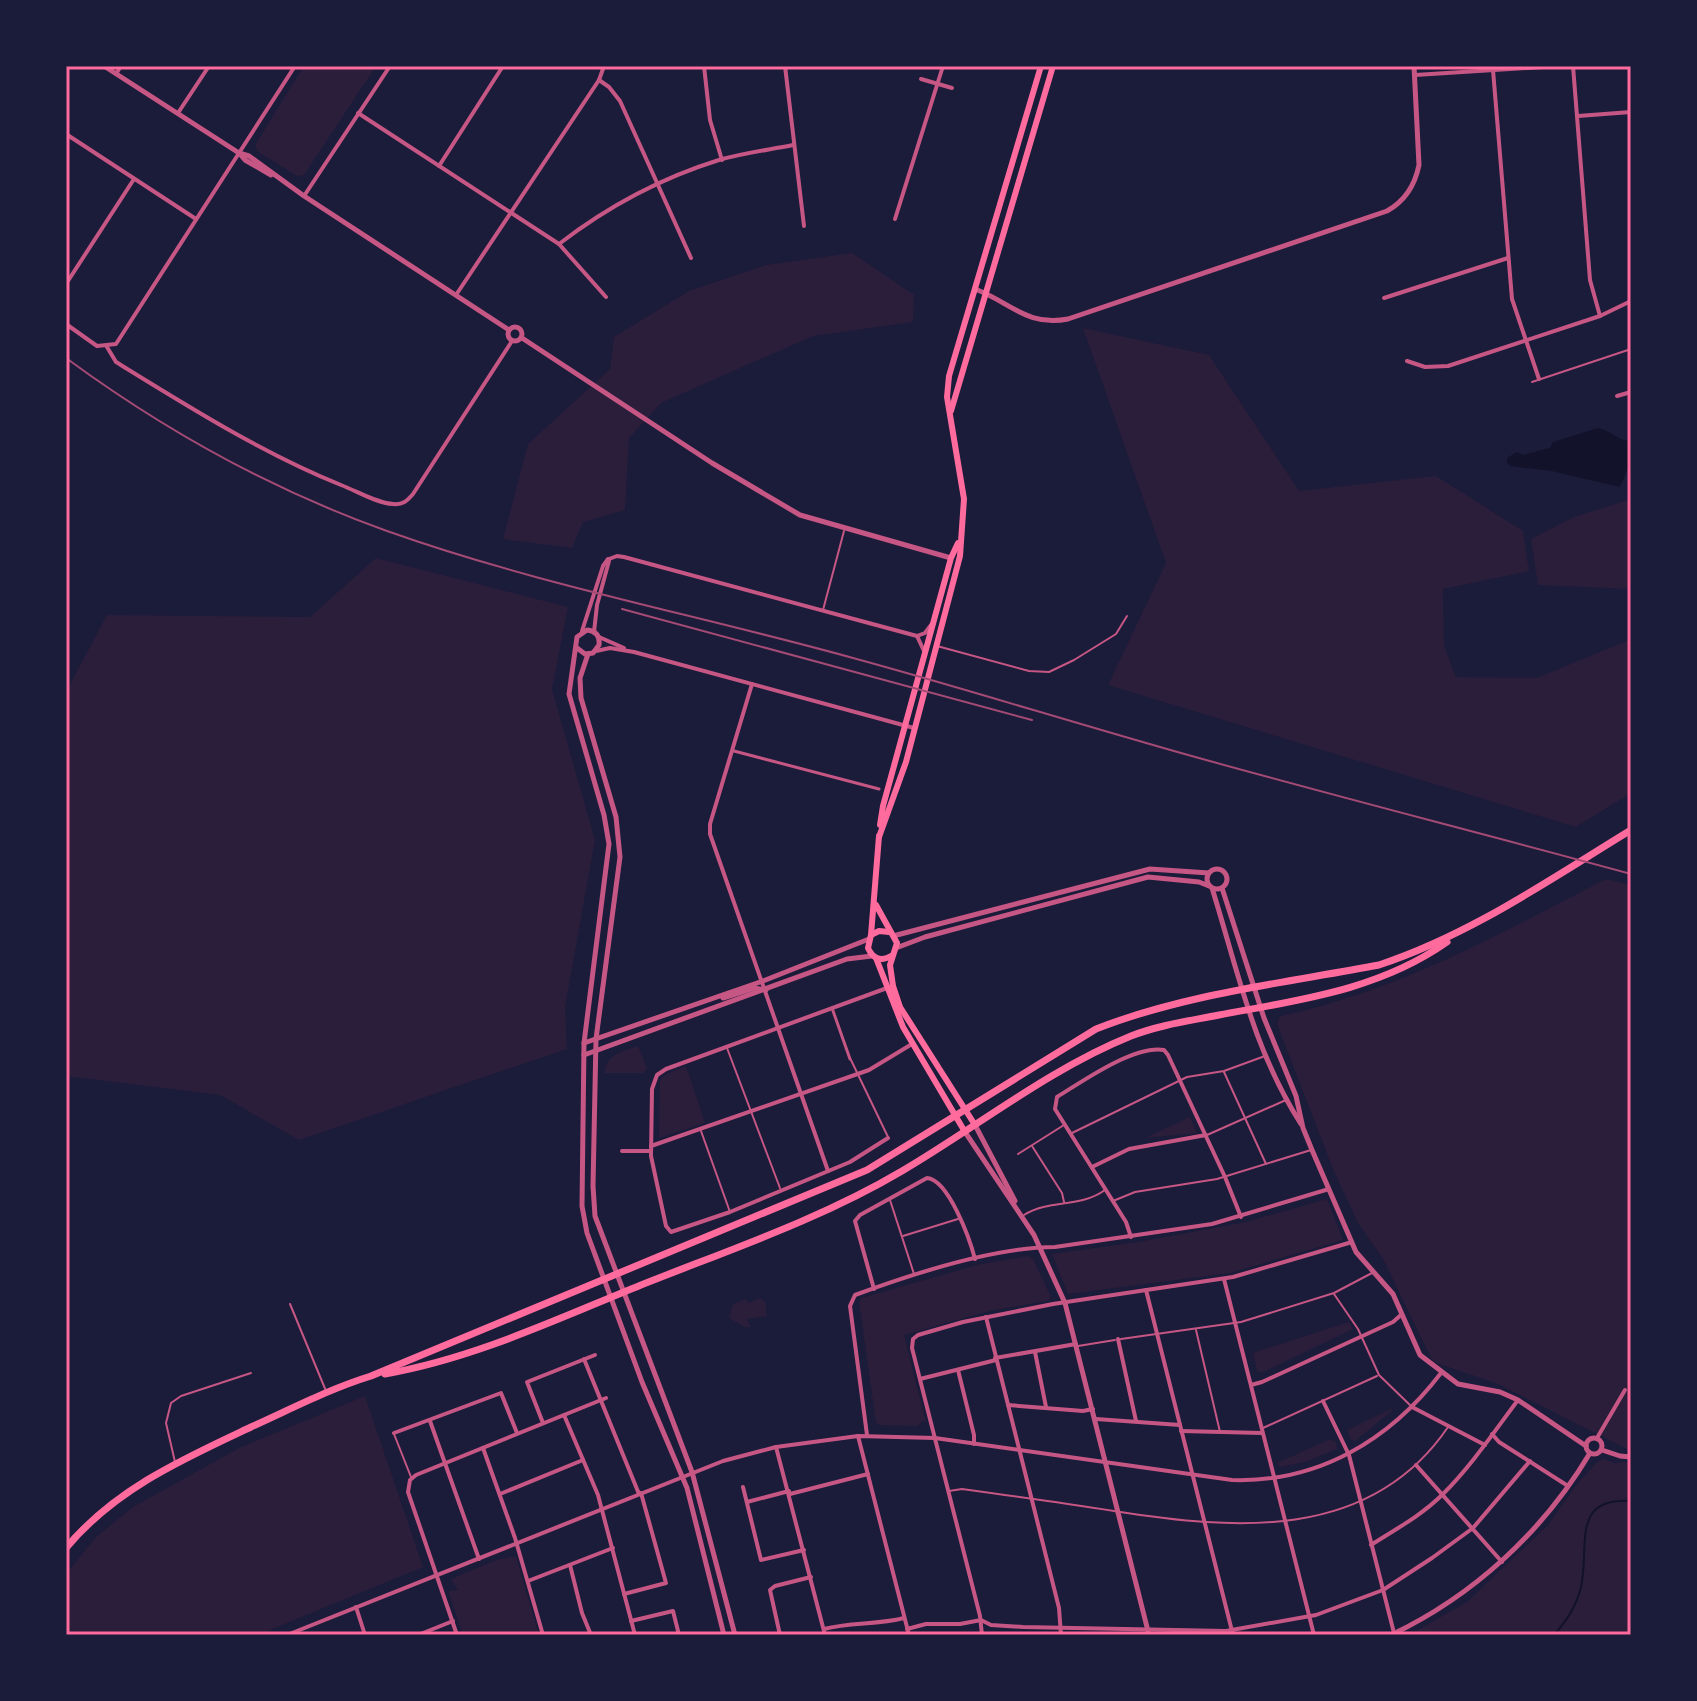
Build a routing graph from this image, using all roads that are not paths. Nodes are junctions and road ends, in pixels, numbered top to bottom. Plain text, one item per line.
1 (104, 66) edge
2 (121, 66) edge
3 (209, 66) edge
4 (295, 66) edge
5 (390, 66) edge
6 (503, 66) edge
7 (604, 66) edge
8 (704, 66) edge
9 (785, 66) edge
10 (943, 66) edge
11 (1041, 66) edge
12 (1053, 66) edge
13 (1414, 66) edge
14 (1559, 66) edge
15 (1573, 66) edge
16 (1493, 70) junction
17 (116, 74) junction
18 (1415, 75) junction
19 (921, 79) dead end
20 (599, 80) junction
21 (938, 84) junction
22 (952, 88) dead end
23 (1631, 112) edge
24 (178, 113) junction
25 (358, 113) junction
26 (1577, 116) junction
27 (67, 136) edge
28 (793, 145) junction
29 (239, 153) junction
30 (722, 160) junction
31 (439, 166) junction
32 (134, 179) junction
33 (657, 183) junction
34 (304, 196) junction
35 (511, 213) junction
36 (196, 219) junction
37 (895, 219) dead end
38 (804, 226) dead end
39 (559, 244) junction
40 (691, 258) dead end
41 (1509, 258) junction
42 (66, 284) edge
43 (975, 289) junction
44 (986, 293) junction
45 (456, 295) junction
46 (606, 297) dead end
47 (1384, 298) dead end
48 (1631, 301) edge
49 (1600, 316) junction
50 (66, 324) edge
51 (509, 330) junction
52 (522, 338) junction
53 (1527, 340) junction
54 (512, 341) junction
55 (107, 347) junction
56 (1631, 349) edge
57 (1407, 361) dead end
58 (1539, 379) junction
59 (1532, 382) dead end
60 (1631, 392) edge
61 (1617, 396) dead end
62 (951, 411) junction
63 (845, 529) junction
64 (959, 540) junction
65 (951, 558) junction
66 (604, 572) junction
67 (822, 611) junction
68 (1127, 616) dead end
69 (933, 623) junction
70 (582, 631) junction
71 (596, 634) junction
72 (917, 636) junction
73 (936, 646) junction
74 (577, 648) junction
75 (596, 651) junction
76 (634, 652) junction
77 (588, 654) junction
78 (923, 657) junction
79 (752, 684) junction
80 (905, 725) junction
81 (914, 728) junction
82 (734, 751) junction
83 (879, 789) dead end
84 (1631, 830) edge
85 (879, 837) junction
86 (609, 856) junction
87 (620, 857) junction
88 (1209, 873) junction
89 (1211, 887) junction
90 (1222, 888) junction
91 (1076, 897) junction
92 (1033, 899) junction
93 (874, 901) junction
94 (1469, 927) junction
95 (891, 934) junction
96 (870, 937) junction
97 (896, 948) junction
98 (891, 956) junction
99 (874, 957) junction
100 (763, 981) junction
101 (887, 988) junction
102 (1255, 989) junction
103 (766, 990) junction
104 (1241, 991) junction
105 (710, 999) junction
106 (832, 1008) junction
107 (1261, 1008) junction
108 (1247, 1010) junction
109 (904, 1014) junction
110 (779, 1028) junction
111 (596, 1039) junction
112 (584, 1043) junction
113 (912, 1044) junction
114 (727, 1047) junction
115 (596, 1051) junction
116 (583, 1055) junction
117 (1265, 1056) junction
118 (850, 1059) joint
119 (1224, 1071) junction
120 (856, 1073) junction
121 (1180, 1081) junction
122 (799, 1093) junction
123 (1286, 1100) junction
124 (965, 1108) junction
125 (751, 1112) junction
126 (955, 1114) junction
127 (1245, 1117) junction
128 (1065, 1124) junction
129 (975, 1125) junction
130 (1303, 1128) junction
131 (701, 1130) junction
132 (965, 1132) junction
133 (1071, 1134) junction
134 (1206, 1135) junction
135 (888, 1138) joint
136 (1032, 1146) junction
137 (651, 1148) junction
138 (1312, 1150) junction
139 (622, 1151) dead end
140 (1018, 1154) dead end
141 (1266, 1164) junction
142 (1092, 1167) junction
143 (828, 1171) junction
144 (1225, 1177) junction
145 (1329, 1189) junction
146 (1106, 1190) junction
147 (781, 1191) junction
148 (890, 1199) junction
149 (1113, 1201) junction
150 (1064, 1203) junction
151 (730, 1212) junction
152 (1022, 1216) junction
153 (1241, 1217) junction
154 (960, 1218) junction
155 (902, 1237) junction
156 (1131, 1237) junction
157 (1352, 1242) junction
158 (1040, 1247) junction
159 (975, 1259) junction
160 (1372, 1273) junction
161 (616, 1275) junction
162 (915, 1276) junction
163 (604, 1279) junction
164 (1224, 1279) junction
165 (874, 1289) junction
166 (1146, 1290) junction
167 (623, 1292) junction
168 (1334, 1293) junction
169 (611, 1297) junction
170 (1065, 1303) junction
171 (290, 1304) dead end
172 (1402, 1314) junction
173 (986, 1317) junction
174 (1234, 1323) junction
175 (1196, 1328) junction
176 (1156, 1334) junction
177 (1361, 1337) junction
178 (1118, 1339) junction
179 (1076, 1346) junction
180 (1035, 1352) junction
181 (595, 1355) dead end
182 (584, 1359) junction
183 (996, 1359) junction
184 (958, 1370) junction
185 (251, 1373) dead end
186 (1441, 1373) junction
187 (1379, 1375) junction
188 (371, 1376) junction
189 (920, 1379) junction
190 (1251, 1385) junction
191 (1625, 1390) dead end
192 (327, 1392) junction
193 (603, 1399) junction
194 (1518, 1400) junction
195 (1323, 1401) junction
196 (1008, 1405) junction
197 (1046, 1407) junction
198 (1412, 1407) junction
199 (1093, 1409) junction
200 (564, 1415) junction
201 (1096, 1419) junction
202 (430, 1421) junction
203 (1136, 1421) junction
204 (543, 1423) junction
205 (1180, 1425) junction
206 (1449, 1426) junction
207 (1181, 1431) junction
208 (1262, 1431) junction
209 (1220, 1432) junction
210 (394, 1433) joint
211 (517, 1434) junction
212 (1492, 1434) junction
213 (867, 1435) junction
214 (858, 1436) junction
215 (935, 1438) junction
216 (1597, 1438) junction
217 (974, 1444) junction
218 (1485, 1445) junction
219 (1586, 1446) junction
220 (776, 1447) junction
221 (483, 1448) junction
222 (1602, 1450) junction
223 (1019, 1451) junction
224 (1590, 1453) junction
225 (1349, 1455) junction
226 (1631, 1457) edge
227 (583, 1460) junction
228 (1530, 1461) junction
229 (1106, 1462) junction
230 (175, 1463) junction
231 (445, 1463) junction
232 (1416, 1465) junction
233 (692, 1472) junction
234 (868, 1474) junction
235 (1192, 1475) junction
236 (682, 1476) junction
237 (411, 1479) junction
238 (1275, 1479) junction
239 (1568, 1486) junction
240 (743, 1487) dead end
241 (948, 1491) junction
242 (640, 1493) junction
243 (790, 1493) junction
244 (500, 1494) junction
245 (1443, 1494) junction
246 (1031, 1498) junction
247 (1359, 1501) junction
248 (747, 1502) junction
249 (602, 1509) junction
250 (1117, 1512) junction
251 (1286, 1522) junction
252 (1205, 1523) junction
253 (1473, 1528) junction
254 (517, 1544) junction
255 (1371, 1545) junction
256 (66, 1548) edge
257 (613, 1548) junction
258 (804, 1550) junction
259 (479, 1559) junction
260 (1502, 1562) junction
261 (570, 1565) junction
262 (437, 1575) junction
263 (811, 1577) junction
264 (528, 1581) junction
265 (1383, 1590) junction
266 (624, 1594) junction
267 (356, 1607) junction
268 (1309, 1617) junction
269 (904, 1618) junction
270 (981, 1620) junction
271 (453, 1621) junction
272 (631, 1621) junction
273 (824, 1632) edge
274 (908, 1632) edge
275 (1061, 1632) edge
276 (1149, 1633) edge
277 (1233, 1633) edge
278 (1393, 1634) edge
279 (287, 1635) edge
280 (365, 1635) edge
281 (418, 1635) edge
282 (457, 1635) edge
283 (543, 1635) edge
284 (591, 1635) edge
285 (635, 1635) edge
286 (679, 1635) edge
287 (724, 1635) edge
288 (735, 1635) edge
289 (780, 1635) edge
290 (982, 1635) edge
291 (1314, 1635) edge

1 - 17 street
2 - 17 street
3 - 24 street
4 - 29 street
5 - 25 street
6 - 31 street
7 - 20 street
8 - 30 street
9 - 28 street
10 - 21 street
11 - 43 main road
12 - 44 main road
13 - 18 street
14 - 16 street
15 - 26 street
16 - 18 street
16 - 41 street
17 - 24 street
18 - 44 street
19 - 21 street
20 - 33 street
20 - 35 street
21 - 22 street
21 - 37 street
23 - 26 street
24 - 29 street
25 - 31 street
25 - 34 street
26 - 49 street
27 - 32 street
28 - 30 street
28 - 38 street
29 - 34 street
29 - 36 street
30 - 33 street
31 - 35 street
32 - 36 street
32 - 42 street
33 - 39 street
33 - 40 street
34 - 45 street
35 - 39 street
35 - 45 street
36 - 55 street
39 - 46 street
41 - 47 street
41 - 53 street
43 - 44 street
43 - 62 main road
44 - 62 main road
45 - 51 street
48 - 49 street
49 - 53 street
50 - 55 street
51 - 52 street
51 - 54 street
52 - 54 street
52 - 63 street
53 - 57 street
53 - 58 street
54 - 55 street
56 - 58 lane
58 - 59 lane
60 - 61 street
62 - 64 main road
63 - 65 street
63 - 67 lane
64 - 65 main road
64 - 73 main road
65 - 69 main road
66 - 67 street
66 - 70 street
66 - 71 street
67 - 72 street
68 - 73 lane
69 - 72 street
69 - 78 main road
70 - 71 street
70 - 74 street
71 - 75 street
71 - 76 street
72 - 78 street
73 - 81 main road
74 - 77 street
74 - 86 street
75 - 76 street
75 - 77 street
76 - 79 street
77 - 87 street
78 - 80 main road
79 - 80 street
79 - 82 street
80 - 81 street
80 - 85 main road
81 - 85 main road
82 - 83 street
82 - 100 street
84 - 94 main road
85 - 93 main road
86 - 87 street
86 - 112 street
87 - 111 street
88 - 89 street
88 - 90 street
88 - 92 street
89 - 90 street
89 - 91 street
89 - 104 street
90 - 102 street
91 - 92 street
91 - 97 street
92 - 95 street
93 - 95 main road
93 - 96 main road
94 - 102 main road
94 - 107 main road
95 - 96 main road
95 - 97 main road
96 - 99 main road
96 - 100 street
97 - 98 main road
98 - 99 main road
98 - 109 main road
99 - 101 main road
99 - 103 street
100 - 103 street
100 - 105 street
101 - 106 street
101 - 113 main road
102 - 104 main road
102 - 107 street
103 - 105 street
103 - 110 street
103 - 115 street
104 - 108 street
104 - 124 main road
105 - 111 street
106 - 110 street
106 - 118 street
107 - 108 main road
107 - 130 street
108 - 117 street
108 - 129 main road
109 - 113 main road
109 - 124 main road
110 - 114 street
110 - 122 street
111 - 112 street
111 - 115 street
112 - 116 street
113 - 120 street
113 - 126 main road
114 - 125 lane
114 - 137 street
115 - 116 street
115 - 161 street
116 - 163 street
117 - 119 lane
117 - 123 street
118 - 120 lane
119 - 121 lane
119 - 127 lane
120 - 122 street
120 - 135 lane
121 - 128 street
121 - 133 lane
121 - 134 street
122 - 125 street
122 - 143 street
123 - 127 lane
123 - 130 street
124 - 126 main road
124 - 129 main road
125 - 131 street
125 - 147 lane
126 - 132 main road
126 - 161 main road
127 - 134 lane
127 - 141 lane
128 - 133 street
128 - 136 lane
129 - 132 main road
129 - 152 street
130 - 138 street
131 - 137 street
131 - 151 lane
132 - 152 street
132 - 167 main road
133 - 142 street
134 - 142 street
134 - 144 street
135 - 143 street
136 - 140 lane
136 - 150 lane
137 - 139 street
137 - 151 street
138 - 141 lane
138 - 145 street
141 - 144 lane
142 - 146 street
143 - 147 street
144 - 149 lane
144 - 153 street
145 - 153 street
145 - 157 street
146 - 149 street
146 - 150 lane
147 - 151 street
148 - 154 street
148 - 155 lane
148 - 165 street
149 - 156 street
150 - 152 lane
152 - 158 street
153 - 156 street
154 - 155 lane
154 - 159 street
155 - 162 lane
156 - 158 street
157 - 160 street
157 - 164 street
158 - 159 street
158 - 170 street
159 - 162 street
160 - 168 lane
160 - 172 street
161 - 163 main road
161 - 167 street
162 - 165 street
163 - 169 street
163 - 188 main road
164 - 166 street
164 - 174 street
165 - 213 street
166 - 170 street
166 - 176 street
167 - 169 main road
167 - 233 street
168 - 174 lane
168 - 177 lane
169 - 188 main road
169 - 236 street
170 - 173 street
170 - 179 street
171 - 192 lane
172 - 177 street
172 - 186 street
173 - 183 street
173 - 189 street
174 - 175 lane
174 - 190 street
175 - 176 lane
175 - 209 lane
176 - 178 lane
176 - 205 street
177 - 187 lane
177 - 190 street
178 - 179 lane
178 - 203 street
179 - 180 street
179 - 199 street
180 - 183 street
180 - 197 street
181 - 182 street
182 - 193 street
182 - 204 street
183 - 184 street
183 - 196 street
184 - 189 street
184 - 217 street
185 - 230 lane
186 - 194 street
186 - 198 street
187 - 195 lane
187 - 198 lane
188 - 192 main road
189 - 215 street
190 - 208 street
191 - 216 street
192 - 230 main road
193 - 200 street
193 - 242 street
194 - 212 street
194 - 219 street
195 - 208 lane
195 - 225 street
196 - 197 street
196 - 223 street
197 - 199 street
198 - 206 street
198 - 225 street
199 - 201 street
200 - 204 street
200 - 227 street
201 - 203 street
201 - 229 street
202 - 210 street
202 - 211 street
202 - 231 street
203 - 205 street
204 - 211 street
205 - 207 street
206 - 218 street
206 - 232 lane
207 - 209 street
207 - 235 street
208 - 209 street
208 - 238 street
210 - 237 lane
211 - 221 street
212 - 218 street
212 - 228 street
213 - 214 street
213 - 215 street
214 - 220 street
214 - 234 street
215 - 217 street
215 - 241 street
216 - 219 street
216 - 222 street
217 - 223 street
218 - 245 street
219 - 224 street
220 - 233 street
220 - 243 street
221 - 231 street
221 - 244 street
222 - 224 street
222 - 226 street
223 - 229 street
223 - 246 street
224 - 239 street
225 - 238 street
225 - 247 street
227 - 244 street
227 - 249 street
228 - 239 street
228 - 253 street
229 - 235 street
229 - 250 street
230 - 256 main road
231 - 237 street
231 - 259 street
232 - 245 street
232 - 247 lane
233 - 236 street
233 - 288 street
234 - 243 street
234 - 269 street
235 - 238 street
235 - 252 street
236 - 242 street
236 - 287 street
237 - 262 street
238 - 251 street
239 - 260 street
240 - 248 street
241 - 246 lane
241 - 270 street
242 - 249 street
242 - 266 street
243 - 248 street
243 - 258 street
244 - 254 street
245 - 253 street
245 - 255 street
246 - 250 lane
246 - 275 street
247 - 251 lane
247 - 255 street
248 - 258 street
249 - 254 street
249 - 257 street
250 - 252 lane
250 - 276 street
251 - 252 lane
251 - 268 street
252 - 277 street
253 - 260 street
253 - 265 street
254 - 259 street
254 - 264 street
255 - 265 street
257 - 261 street
257 - 266 street
258 - 263 street
259 - 262 street
260 - 278 street
261 - 264 street
261 - 284 street
262 - 267 street
262 - 271 street
263 - 273 street
263 - 289 street
264 - 283 street
265 - 268 street
265 - 278 street
266 - 272 street
267 - 279 street
267 - 280 street
268 - 277 street
268 - 291 street
269 - 273 street
269 - 274 street
270 - 274 street
270 - 275 street
270 - 290 street
271 - 281 street
271 - 282 street
272 - 285 street
272 - 286 street
275 - 276 street
276 - 277 street

